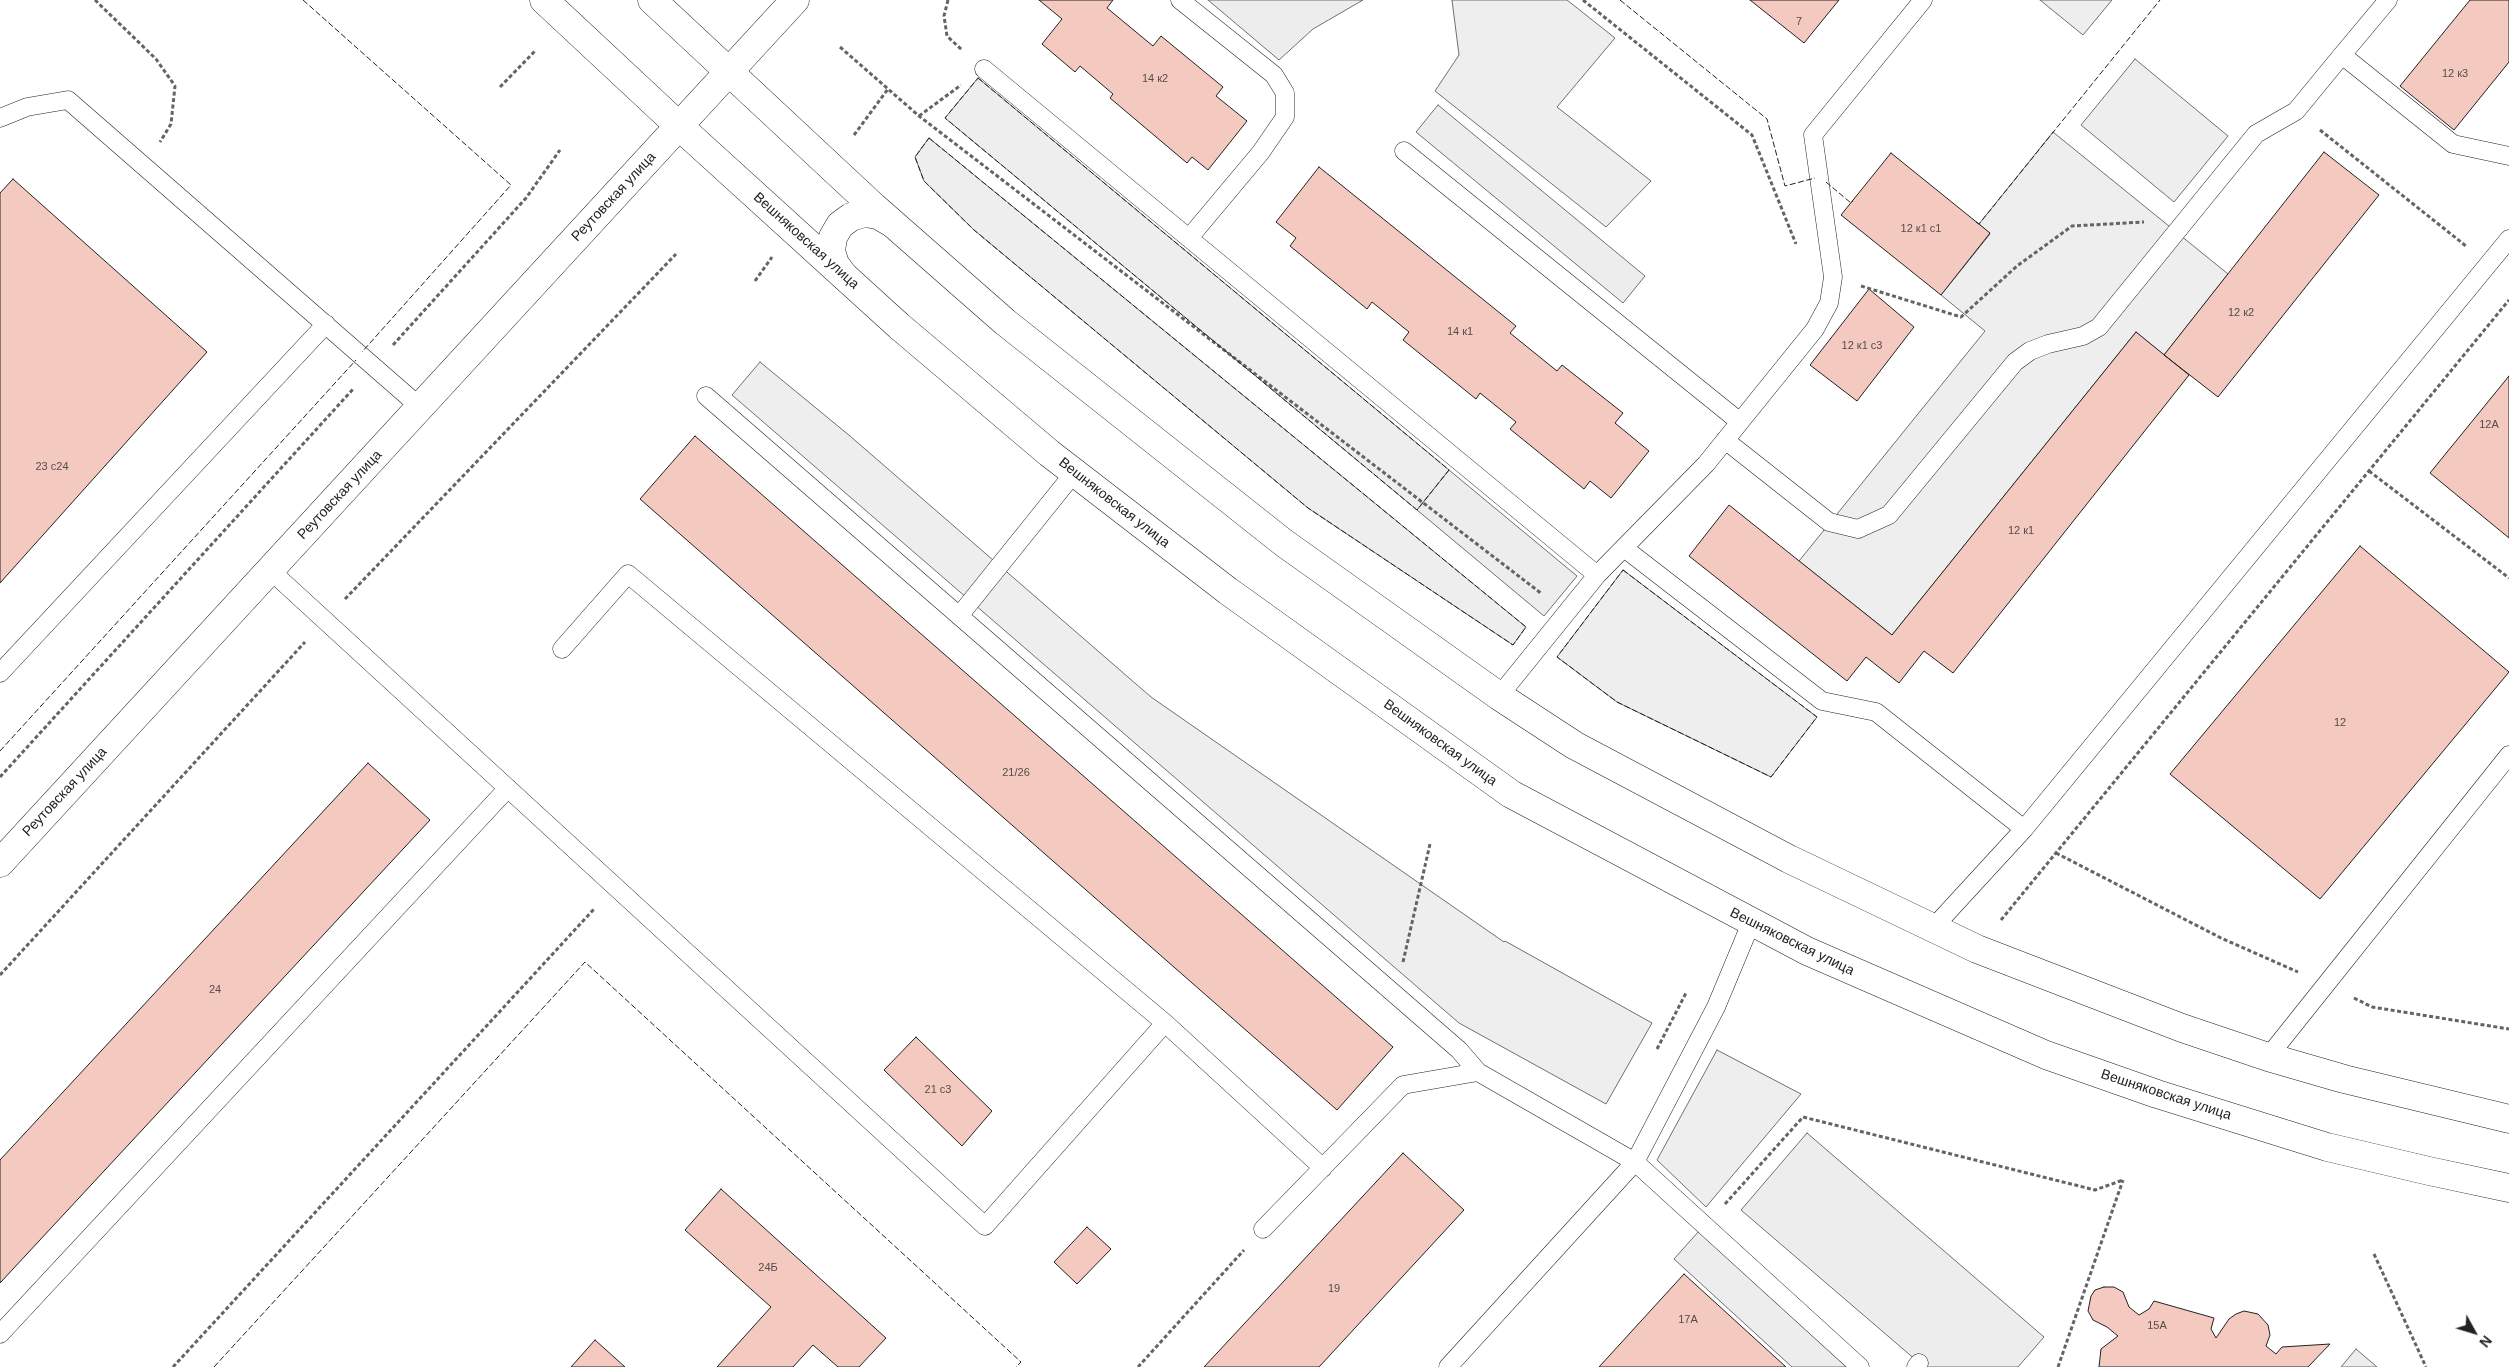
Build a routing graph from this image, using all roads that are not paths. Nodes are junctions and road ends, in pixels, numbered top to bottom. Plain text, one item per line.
1 (544, 0) edge
2 (652, 0) edge
3 (795, 0) edge
4 (1180, 0) edge
5 (1924, 0) edge
6 (2388, 0) edge
7 (2342, 55) junction
8 (984, 69) road end
9 (729, 72) junction
10 (0, 118) edge
11 (679, 126) junction
12 (1404, 151) dead end
13 (2509, 156) edge
14 (890, 222) junction
15 (1189, 238) junction
16 (2509, 240) edge
17 (843, 275) junction
18 (326, 324) junction
19 (706, 396) dead end
20 (420, 407) junction
21 (1740, 422) junction
22 (1725, 440) junction
23 (1074, 473) junction
24 (1624, 548) junction
25 (270, 570) junction
26 (1597, 575) junction
27 (959, 616) junction
28 (562, 650) dead end
29 (0, 674) edge
30 (1499, 696) junction
31 (2509, 755) edge
32 (2503, 775) edge
33 (508, 788) junction
34 (2024, 829) junction
35 (0, 863) edge
36 (1751, 923) junction
37 (1933, 928) junction
38 (1165, 1023) junction
39 (2268, 1057) junction
40 (1478, 1072) junction
41 (2509, 1119) edge
42 (1635, 1162) junction
43 (1323, 1168) junction
44 (2509, 1188) edge
45 (1263, 1229) road end
46 (0, 1334) edge
47 (1448, 1367) edge
48 (1860, 1367) edge

1 - 11 main road, Вешняковская улица
2 - 9 main road
3 - 9 main road, Реутовская улица
4 - 15 lane
5 - 21 lane
6 - 7 lane
7 - 13 lane
7 - 22 lane
8 - 15 lane
9 - 11 main road, Реутовская улица
9 - 14 main road
10 - 18 lane
11 - 17 main road, Вешняковская улица
11 - 20 main road, Реутовская улица
12 - 21 lane
14 - 17 main road
14 - 30 main road
15 - 26 lane
16 - 34 lane
17 - 23 main road, Вешняковская улица
18 - 20 lane
18 - 29 lane
19 - 27 lane
20 - 25 main road, Реутовская улица
21 - 22 lane
22 - 24 lane
23 - 27 lane
23 - 36 main road, Вешняковская улица
24 - 26 lane
24 - 34 lane
25 - 33 lane
25 - 35 main road, Реутовская улица
26 - 30 lane
27 - 40 lane
28 - 38 lane
30 - 37 main road
31 - 32 lane
32 - 39 lane
33 - 38 lane
33 - 46 lane
34 - 37 lane
36 - 42 lane
36 - 44 main road, Вешняковская улица
37 - 39 main road
38 - 43 lane
39 - 41 main road
40 - 42 lane
40 - 43 lane
42 - 47 lane
42 - 48 lane
43 - 45 lane

